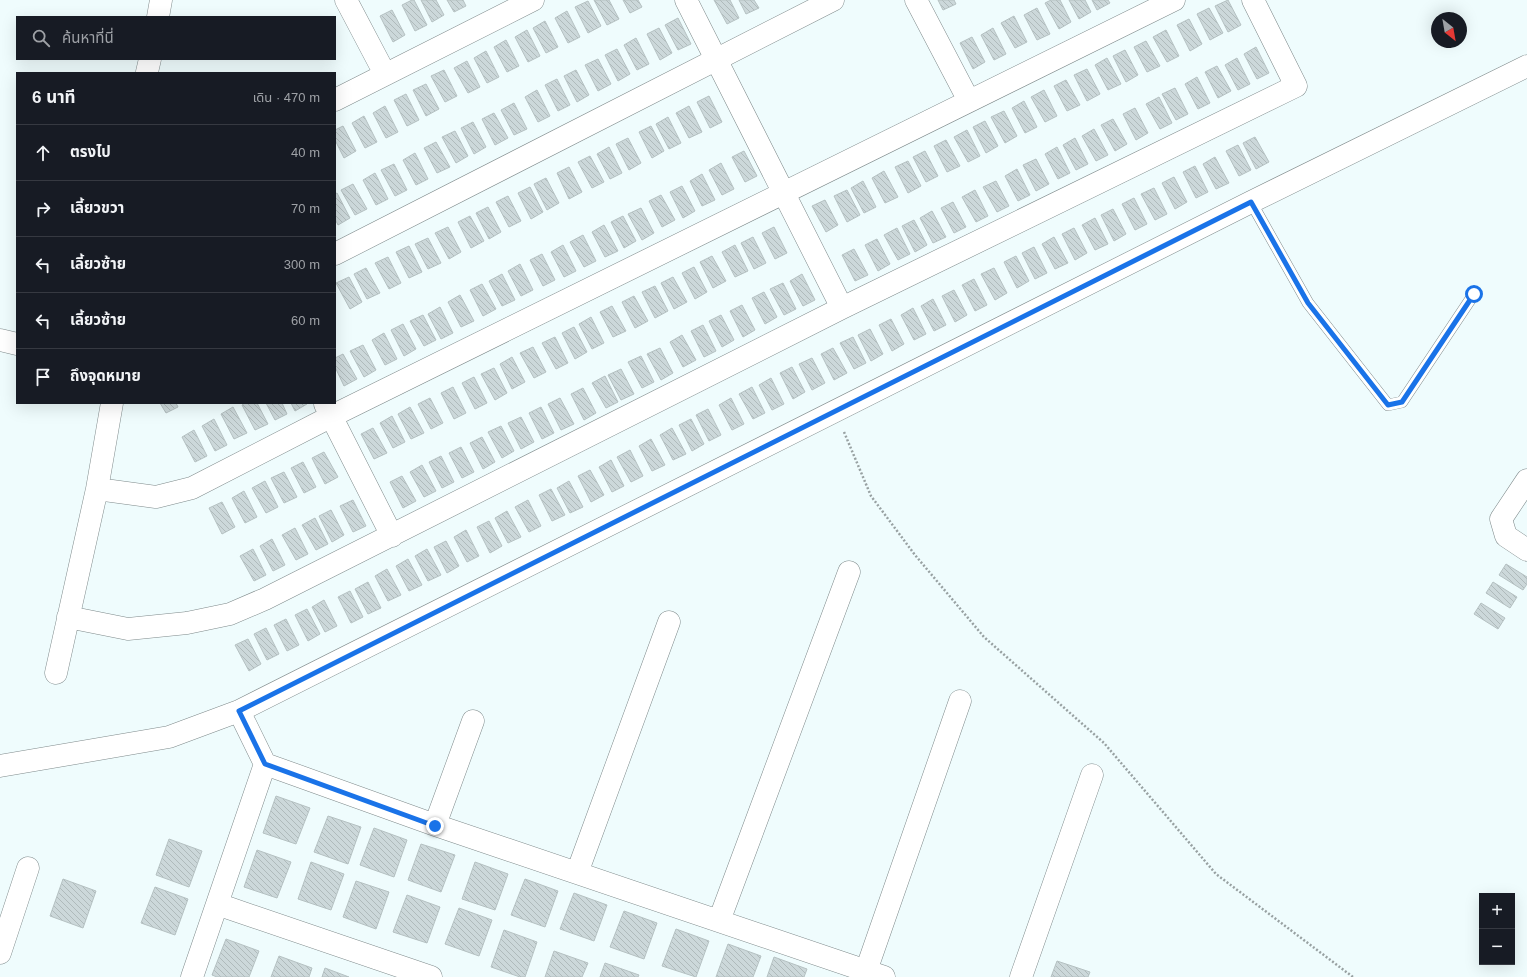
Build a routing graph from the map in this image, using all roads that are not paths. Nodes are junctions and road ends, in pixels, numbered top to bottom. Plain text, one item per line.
1 (161, 0) edge
2 (346, 0) edge
3 (533, 0) edge
4 (686, 0) edge
5 (833, 0) edge
6 (916, 0) edge
7 (1174, 0) edge
8 (1253, 0) edge
9 (158, 16) edge
10 (715, 59) junction
11 (1527, 66) edge
12 (385, 74) junction
13 (336, 99) edge
14 (969, 101) junction
15 (783, 193) junction
16 (1251, 202) junction
17 (336, 253) edge
18 (1474, 294) dead end
19 (842, 308) junction
20 (0, 340) edge
21 (16, 344) edge
22 (112, 404) edge
23 (328, 410) edge
24 (1527, 480) edge
25 (97, 489) junction
26 (392, 536) junction
27 (1527, 550) edge
28 (849, 572) dead end
29 (68, 617) junction
30 (670, 622) dead end
31 (56, 673) dead end
32 (960, 701) dead end
33 (239, 711) junction
34 (473, 721) dead end
35 (265, 764) junction
36 (0, 766) edge
37 (1092, 775) dead end
38 (435, 826) junction
39 (28, 868) dead end
40 (577, 873) junction
41 (217, 904) junction
42 (719, 921) junction
43 (0, 953) edge
44 (875, 974) edge
45 (192, 977) edge
46 (431, 977) edge
47 (1021, 977) edge

1 - 9 street
2 - 12 street
3 - 12 street
4 - 10 street
5 - 10 street
6 - 14 street
7 - 14 street
8 - 19 street
10 - 15 street
10 - 17 street
11 - 16 street
12 - 13 street
14 - 15 street
15 - 19 street
15 - 23 street
16 - 18 lane
16 - 33 street
19 - 26 street
20 - 21 street
22 - 25 street
23 - 25 street
23 - 26 street
24 - 27 street
25 - 29 street
26 - 29 street
28 - 42 street
29 - 31 street
30 - 40 street
32 - 44 street
33 - 35 street
33 - 36 street
34 - 38 street
35 - 38 street
35 - 41 street
37 - 47 street
38 - 40 street
39 - 43 street
40 - 42 street
41 - 45 street
41 - 46 street
42 - 44 street

